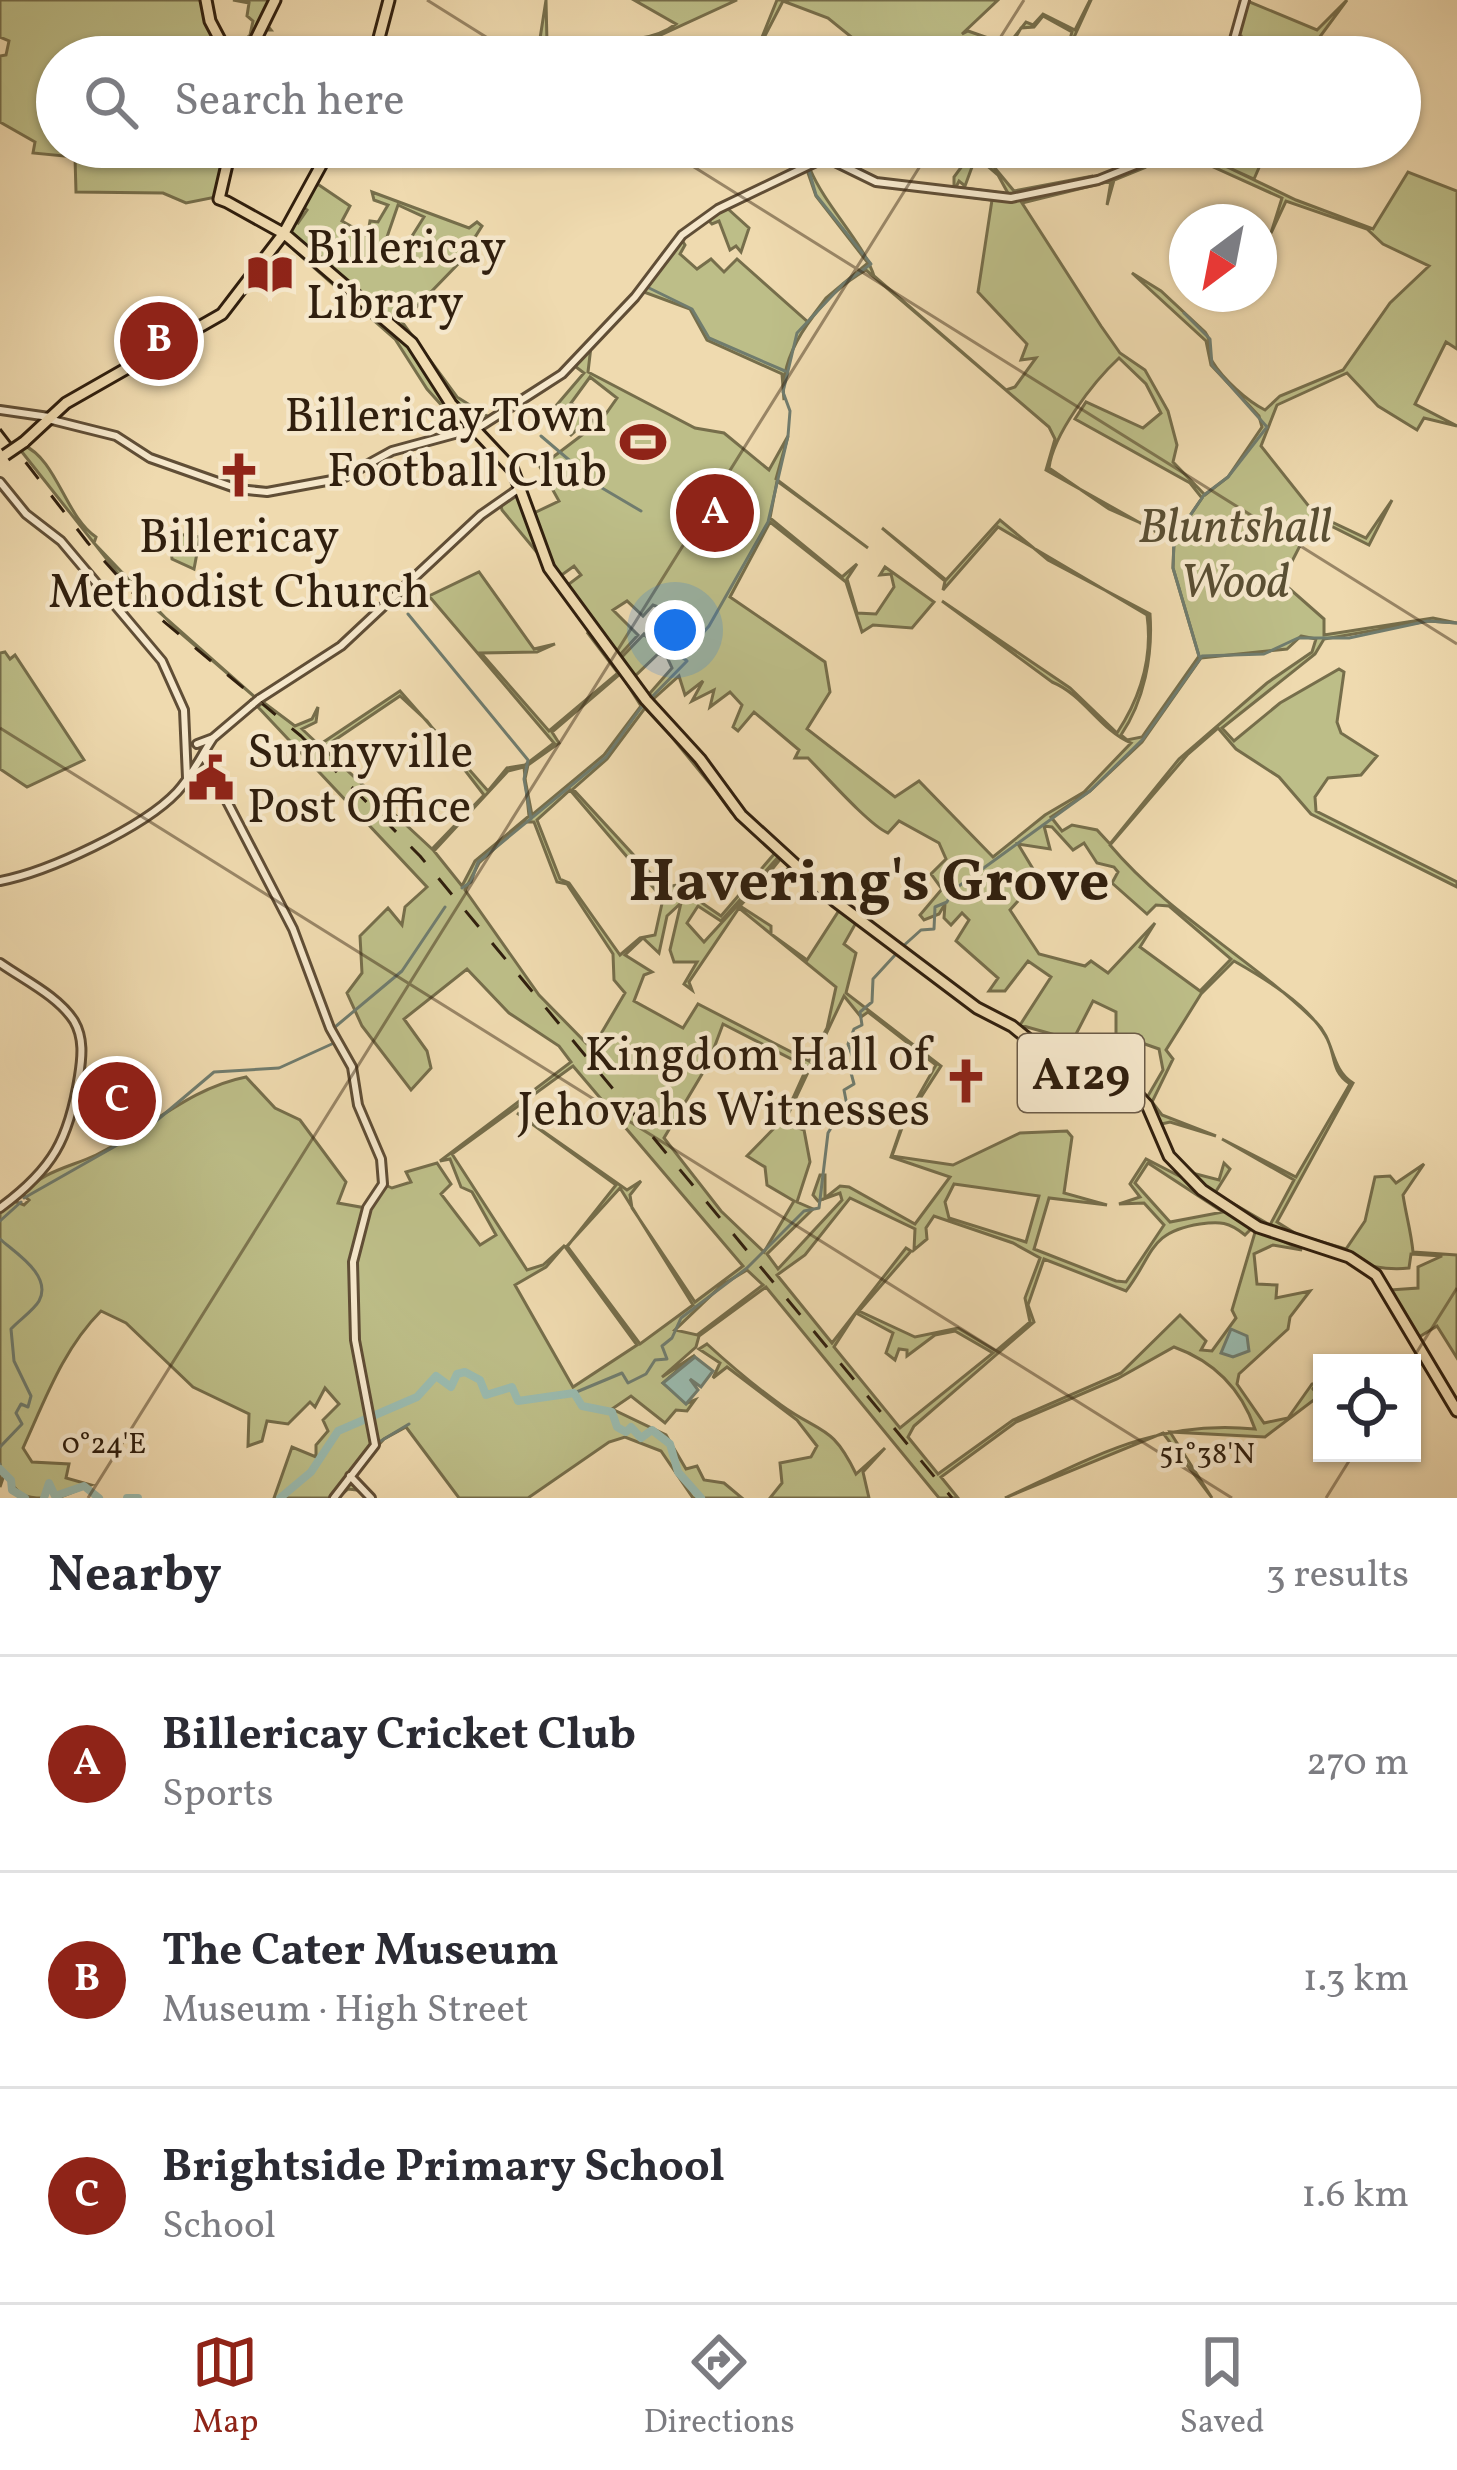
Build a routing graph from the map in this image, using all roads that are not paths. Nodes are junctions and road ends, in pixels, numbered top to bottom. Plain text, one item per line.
1 (206, 0) edge
2 (275, 0) edge
3 (389, 0) edge
4 (1245, 0) edge
5 (218, 36) edge
6 (258, 36) edge
7 (380, 36) edge
8 (1235, 36) edge
9 (227, 168) edge
10 (320, 168) edge
11 (803, 168) edge
12 (847, 168) edge
13 (1128, 168) edge
14 (284, 234) junction
15 (0, 410) edge
16 (48, 418) junction
17 (474, 429) junction
18 (3, 456) edge
19 (0, 482) edge
20 (522, 487) junction
21 (186, 728) junction
22 (213, 738) junction
23 (196, 743) junction
24 (183, 744) junction
25 (201, 761) junction
26 (184, 766) junction
27 (187, 778) junction
28 (0, 881) edge
29 (0, 963) edge
30 (0, 1208) edge
31 (1457, 1411) edge
32 (350, 1476) junction
33 (356, 1486) junction
34 (343, 1488) junction
35 (334, 1498) edge
36 (371, 1498) edge

1 - 5 main road
2 - 6 main road
3 - 7 main road
4 - 8 street
9 - 14 main road, A129
10 - 14 main road
11 - 17 street
12 - 13 street
14 - 16 main road
14 - 17 main road, A129
15 - 16 street
16 - 17 street
16 - 18 main road, bridge
17 - 20 main road, A129
19 - 21 street
20 - 22 street
20 - 31 main road, A129
21 - 23 street
21 - 24 street
22 - 23 street
22 - 25 street
23 - 24 street
23 - 25 street
24 - 26 street
25 - 26 street
25 - 27 street
25 - 32 street
26 - 27 street
27 - 28 street
29 - 30 street
32 - 33 street
32 - 34 street
33 - 34 street
33 - 36 street
34 - 35 street

